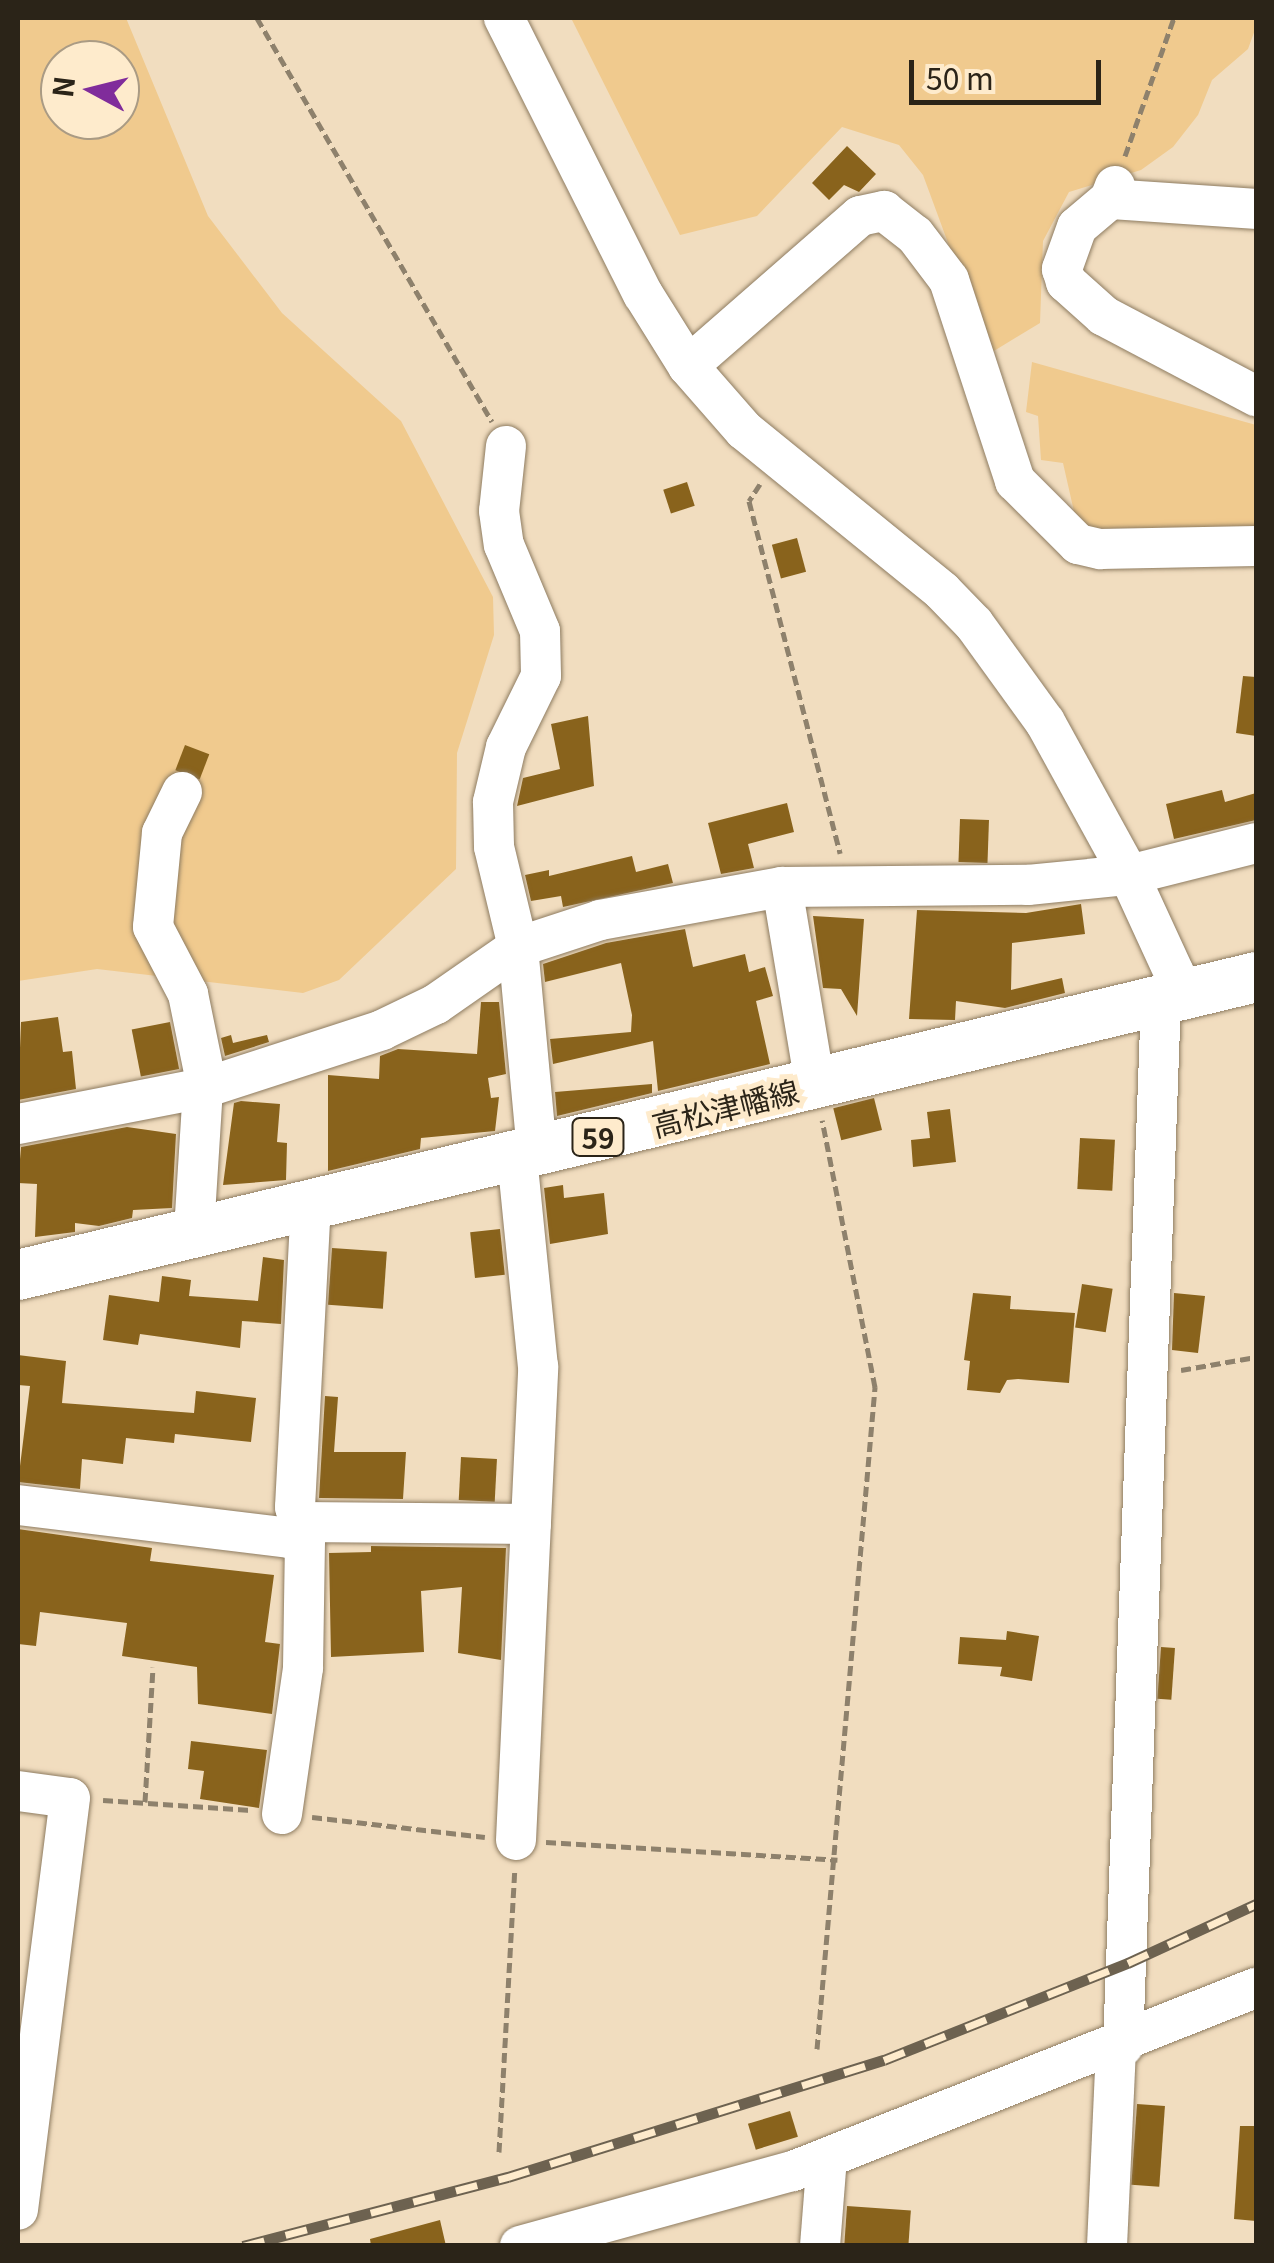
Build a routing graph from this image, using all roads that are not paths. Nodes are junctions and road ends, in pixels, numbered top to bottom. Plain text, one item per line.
1 (504, 18) edge
2 (1256, 209) edge
3 (688, 366) junction
4 (1256, 396) edge
5 (506, 446) road end
6 (1256, 546) edge
7 (182, 792) dead end
8 (1256, 842) edge
9 (1129, 875) junction
10 (782, 887) junction
11 (518, 946) junction
12 (1256, 978) edge
13 (1170, 999) junction
14 (815, 1085) junction
15 (204, 1088) junction
16 (18, 1124) edge
17 (527, 1154) junction
18 (312, 1205) junction
19 (194, 1233) junction
20 (18, 1275) edge
21 (18, 1504) edge
22 (299, 1522) junction
23 (530, 1524) junction
24 (18, 1791) edge
25 (282, 1814) road end
26 (516, 1840) road end
27 (1256, 1988) edge
28 (1120, 2047) junction
29 (827, 2158) junction
30 (18, 2210) edge
31 (520, 2246) edge
32 (820, 2246) edge
33 (1107, 2246) edge

1 - 3 street
2 - 4 street
3 - 6 street
3 - 9 street
5 - 11 street
7 - 15 street
8 - 9 street
9 - 10 street
9 - 13 street
10 - 11 street
10 - 14 street
11 - 15 street
11 - 17 street
12 - 13 main road, 高松津幡線 / 59
13 - 14 main road, 高松津幡線 / 59
13 - 28 street
14 - 17 main road, 高松津幡線 / 59
15 - 16 street
15 - 19 street
17 - 18 main road, 高松津幡線 / 59
17 - 23 street
18 - 19 main road, 高松津幡線 / 59
18 - 22 street
19 - 20 main road, 高松津幡線 / 59
21 - 22 street
22 - 23 street
22 - 25 street
23 - 26 street
24 - 30 street
27 - 28 street
28 - 29 street
28 - 33 street
29 - 31 street
29 - 32 street

